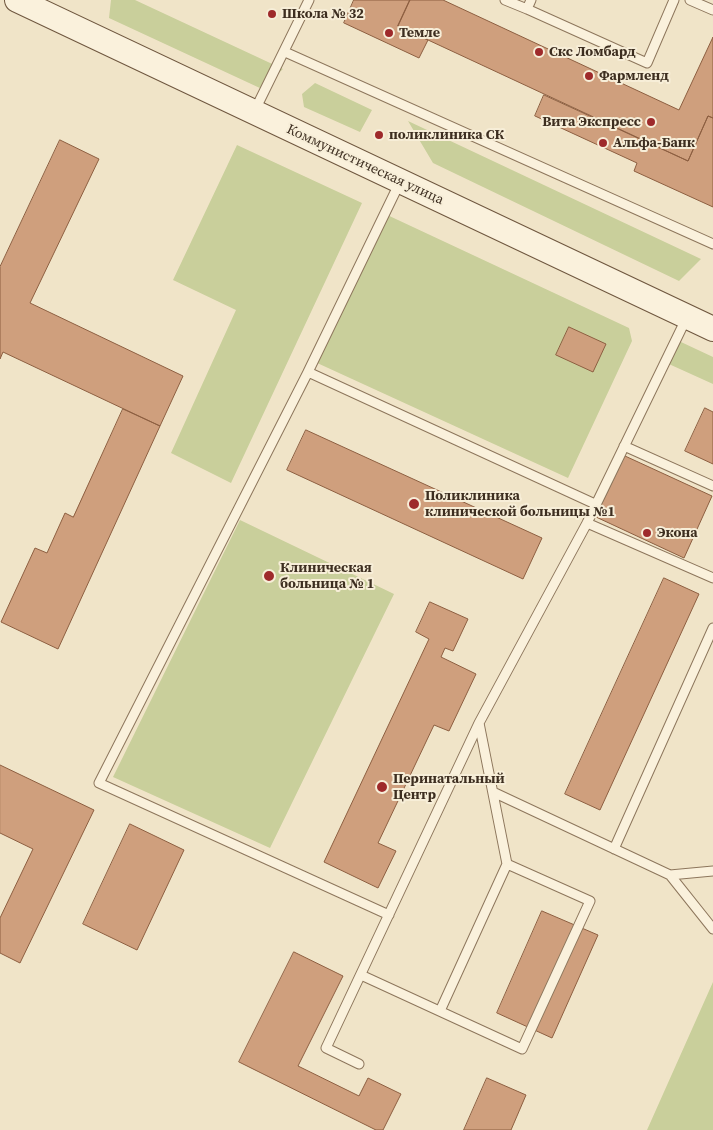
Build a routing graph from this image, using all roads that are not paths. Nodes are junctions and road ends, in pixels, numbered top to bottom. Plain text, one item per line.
1 (17, 0) edge
2 (309, 0) edge
3 (505, 0) edge
4 (531, 0) edge
5 (674, 0) edge
6 (690, 0) edge
7 (527, 9) junction
8 (713, 10) edge
9 (285, 52) junction
10 (254, 112) junction
11 (400, 182) junction
12 (713, 244) edge
13 (688, 317) junction
14 (713, 329) edge
15 (308, 372) junction
16 (624, 446) junction
17 (713, 486) edge
18 (595, 504) junction
19 (587, 523) junction
20 (713, 578) edge
21 (713, 628) edge
22 (479, 723) junction
23 (493, 792) junction
24 (614, 849) junction
25 (507, 864) junction
26 (713, 871) edge
27 (670, 875) junction
28 (389, 915) junction
29 (713, 929) edge
30 (361, 975) junction
31 (440, 1011) junction
32 (359, 1064) dead end

1 - 10 main road, Коммунистическая улица
2 - 9 lane
3 - 7 lane
4 - 7 lane
5 - 7 lane
6 - 8 lane
9 - 10 lane
9 - 12 lane
10 - 11 main road, Коммунистическая улица
11 - 13 main road, Коммунистическая улица
11 - 15 lane
13 - 14 main road, Коммунистическая улица
13 - 16 lane
15 - 18 lane
15 - 28 lane
16 - 17 lane
16 - 18 lane
18 - 19 lane
19 - 20 lane
19 - 22 lane
21 - 24 lane
22 - 23 lane
22 - 28 lane
23 - 24 lane
23 - 25 lane
24 - 27 lane
25 - 31 lane
25 - 31 lane
26 - 27 lane
27 - 29 lane
28 - 30 lane
30 - 31 lane
30 - 32 lane

